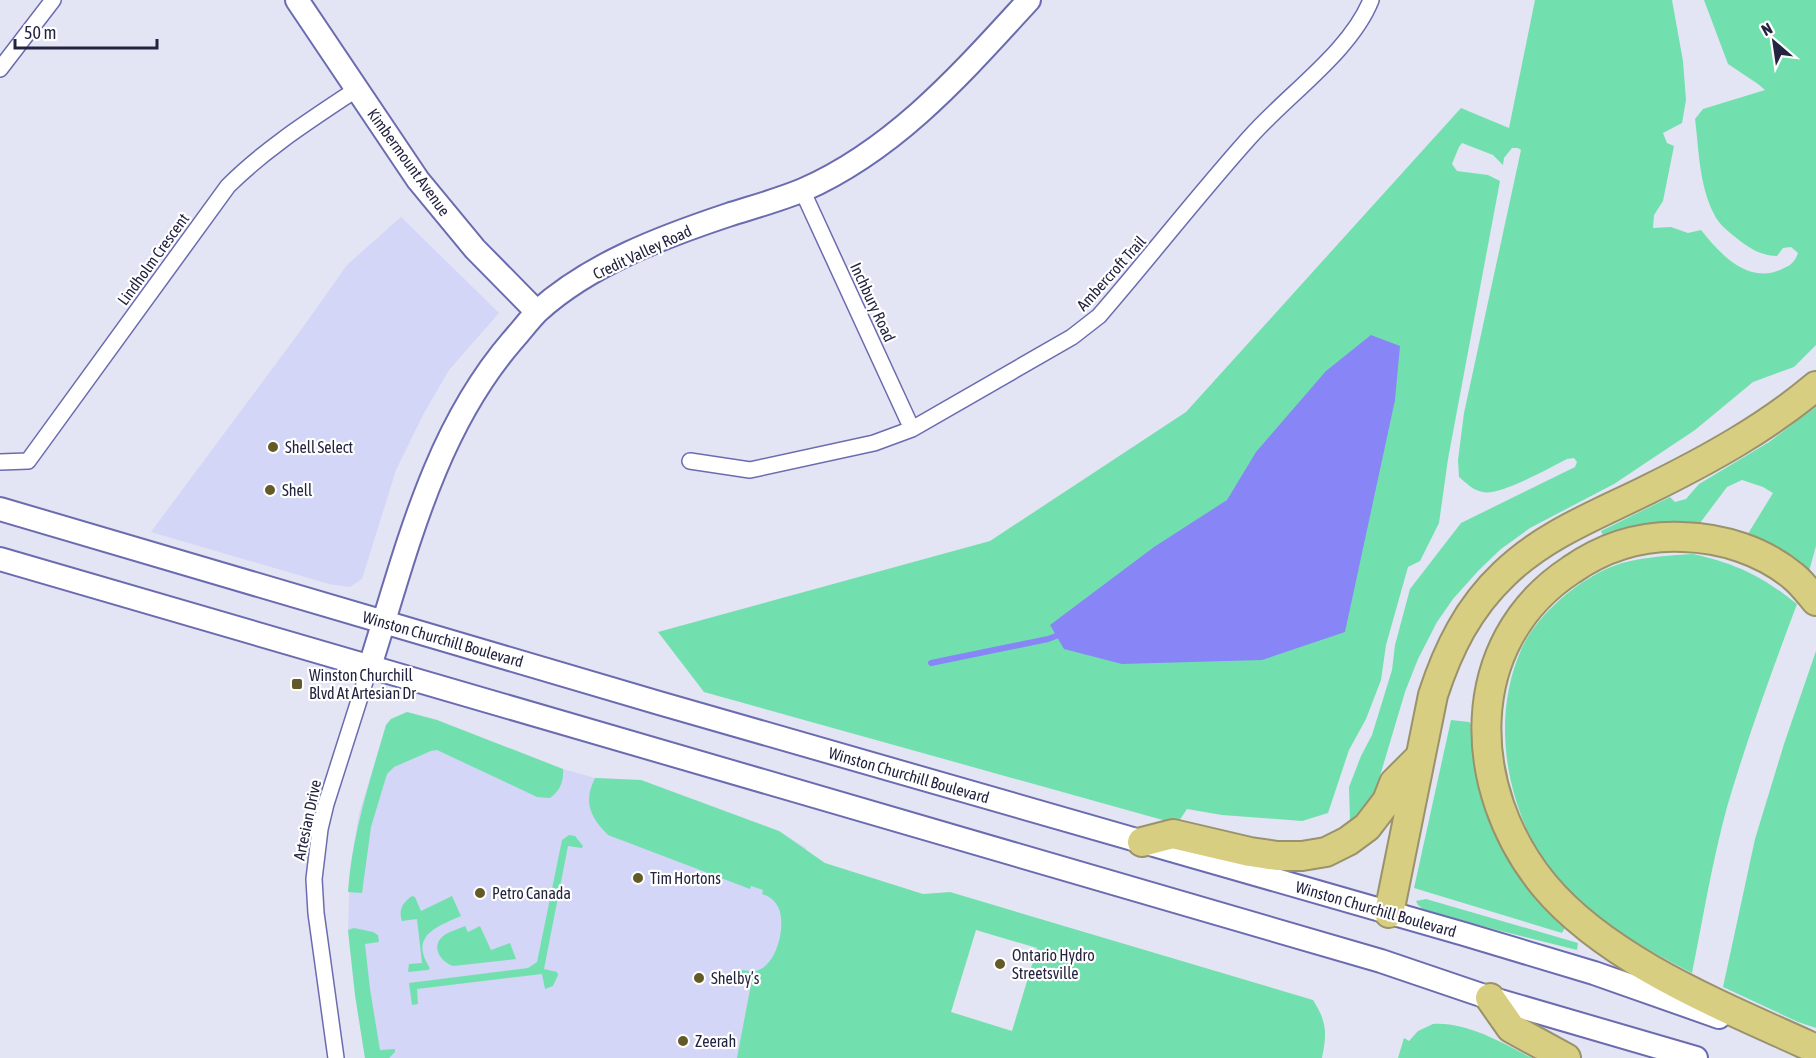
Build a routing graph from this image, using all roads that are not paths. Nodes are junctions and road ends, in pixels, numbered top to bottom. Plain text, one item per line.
1 (53, 0) edge
2 (297, 0) edge
3 (1029, 0) edge
4 (1371, 0) edge
5 (0, 69) edge
6 (357, 89) junction
7 (802, 190) junction
8 (537, 312) junction
9 (1816, 386) edge
10 (912, 429) junction
11 (690, 461) dead end
12 (0, 462) edge
13 (0, 509) edge
14 (0, 559) edge
15 (1816, 601) edge
16 (384, 622) junction
17 (370, 666) junction
18 (1419, 758) junction
19 (1142, 842) junction
20 (1389, 913) junction
21 (1650, 981) junction
22 (1490, 998) junction
23 (1816, 1050) edge
24 (336, 1058) edge
25 (1566, 1058) edge
26 (1696, 1058) edge

1 - 5 street
2 - 6 main road, Kimbermount Avenue
3 - 7 main road, Credit Valley Road
4 - 10 street, Ambercroft Trail
6 - 8 main road, Kimbermount Avenue
6 - 12 street, Lindholm Crescent
7 - 8 main road, Credit Valley Road
7 - 10 street, Inchbury Road
8 - 16 main road, Credit Valley Road
9 - 18 highway
10 - 11 street, Ambercroft Trail
13 - 16 main road, Winston Churchill Boulevard
14 - 17 main road
15 - 21 highway
16 - 17 main road, Credit Valley Road
16 - 19 main road, Winston Churchill Boulevard
17 - 22 main road
17 - 24 street, Artesian Drive
18 - 19 highway
18 - 20 highway
19 - 20 main road, Winston Churchill Boulevard
20 - 21 main road, Winston Churchill Boulevard
21 - 23 highway
22 - 25 highway
22 - 26 main road

